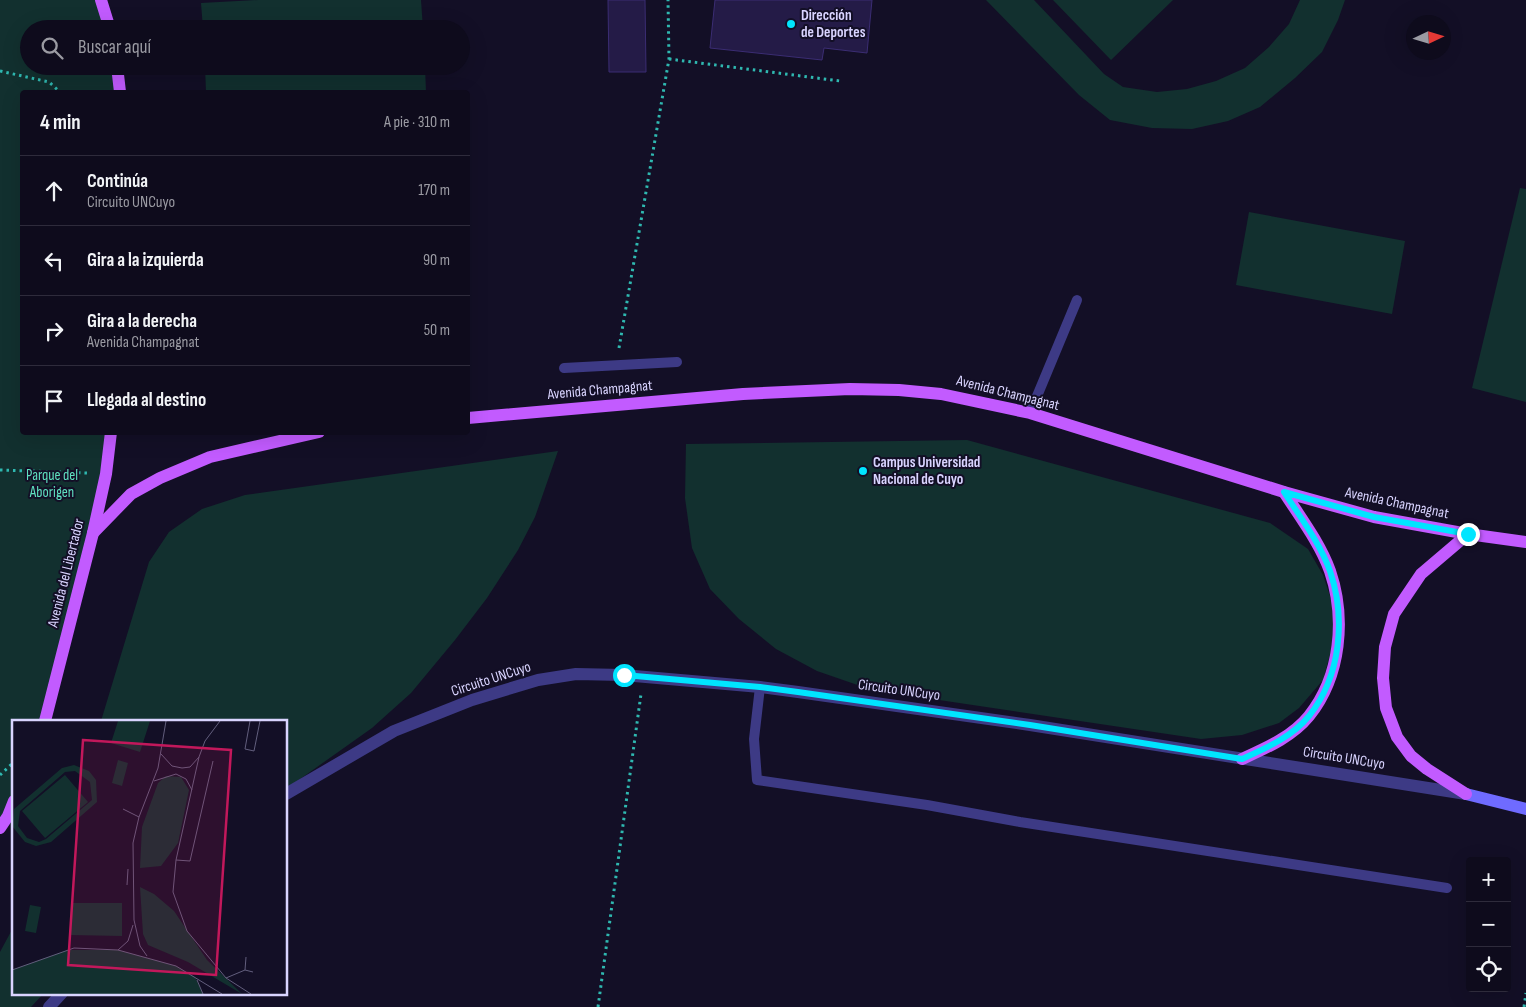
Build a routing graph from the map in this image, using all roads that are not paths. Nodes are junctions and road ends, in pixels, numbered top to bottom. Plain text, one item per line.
1 (101, 0) edge
2 (107, 20) edge
3 (118, 75) edge
4 (120, 90) edge
5 (1077, 300) dead end
6 (677, 362) dead end
7 (564, 368) dead end
8 (1030, 413) junction
9 (470, 418) edge
10 (111, 435) edge
11 (306, 435) edge
12 (1284, 492) junction
13 (93, 532) junction
14 (1468, 534) junction
15 (1526, 542) edge
16 (760, 687) junction
17 (45, 720) edge
18 (1242, 759) junction
19 (288, 793) edge
20 (1466, 794) junction
21 (12, 806) edge
22 (1526, 809) edge
23 (0, 828) edge
24 (1447, 888) dead end
25 (61, 994) edge
26 (49, 1007) edge

1 - 2 main road
3 - 4 main road
5 - 8 lane
6 - 7 lane
8 - 9 main road, Avenida Champagnat
8 - 12 main road, Avenida Champagnat
10 - 13 main road, Avenida del Libertador
11 - 13 main road
12 - 14 main road, Avenida Champagnat
12 - 18 main road
13 - 17 main road, Avenida del Libertador
14 - 15 main road, Avenida Champagnat
14 - 20 main road
16 - 18 street, Circuito UNCuyo
16 - 19 street, Circuito UNCuyo
16 - 24 lane
18 - 20 street, Circuito UNCuyo
20 - 22 street, Circuito UNCuyo
21 - 23 main road
25 - 26 street

